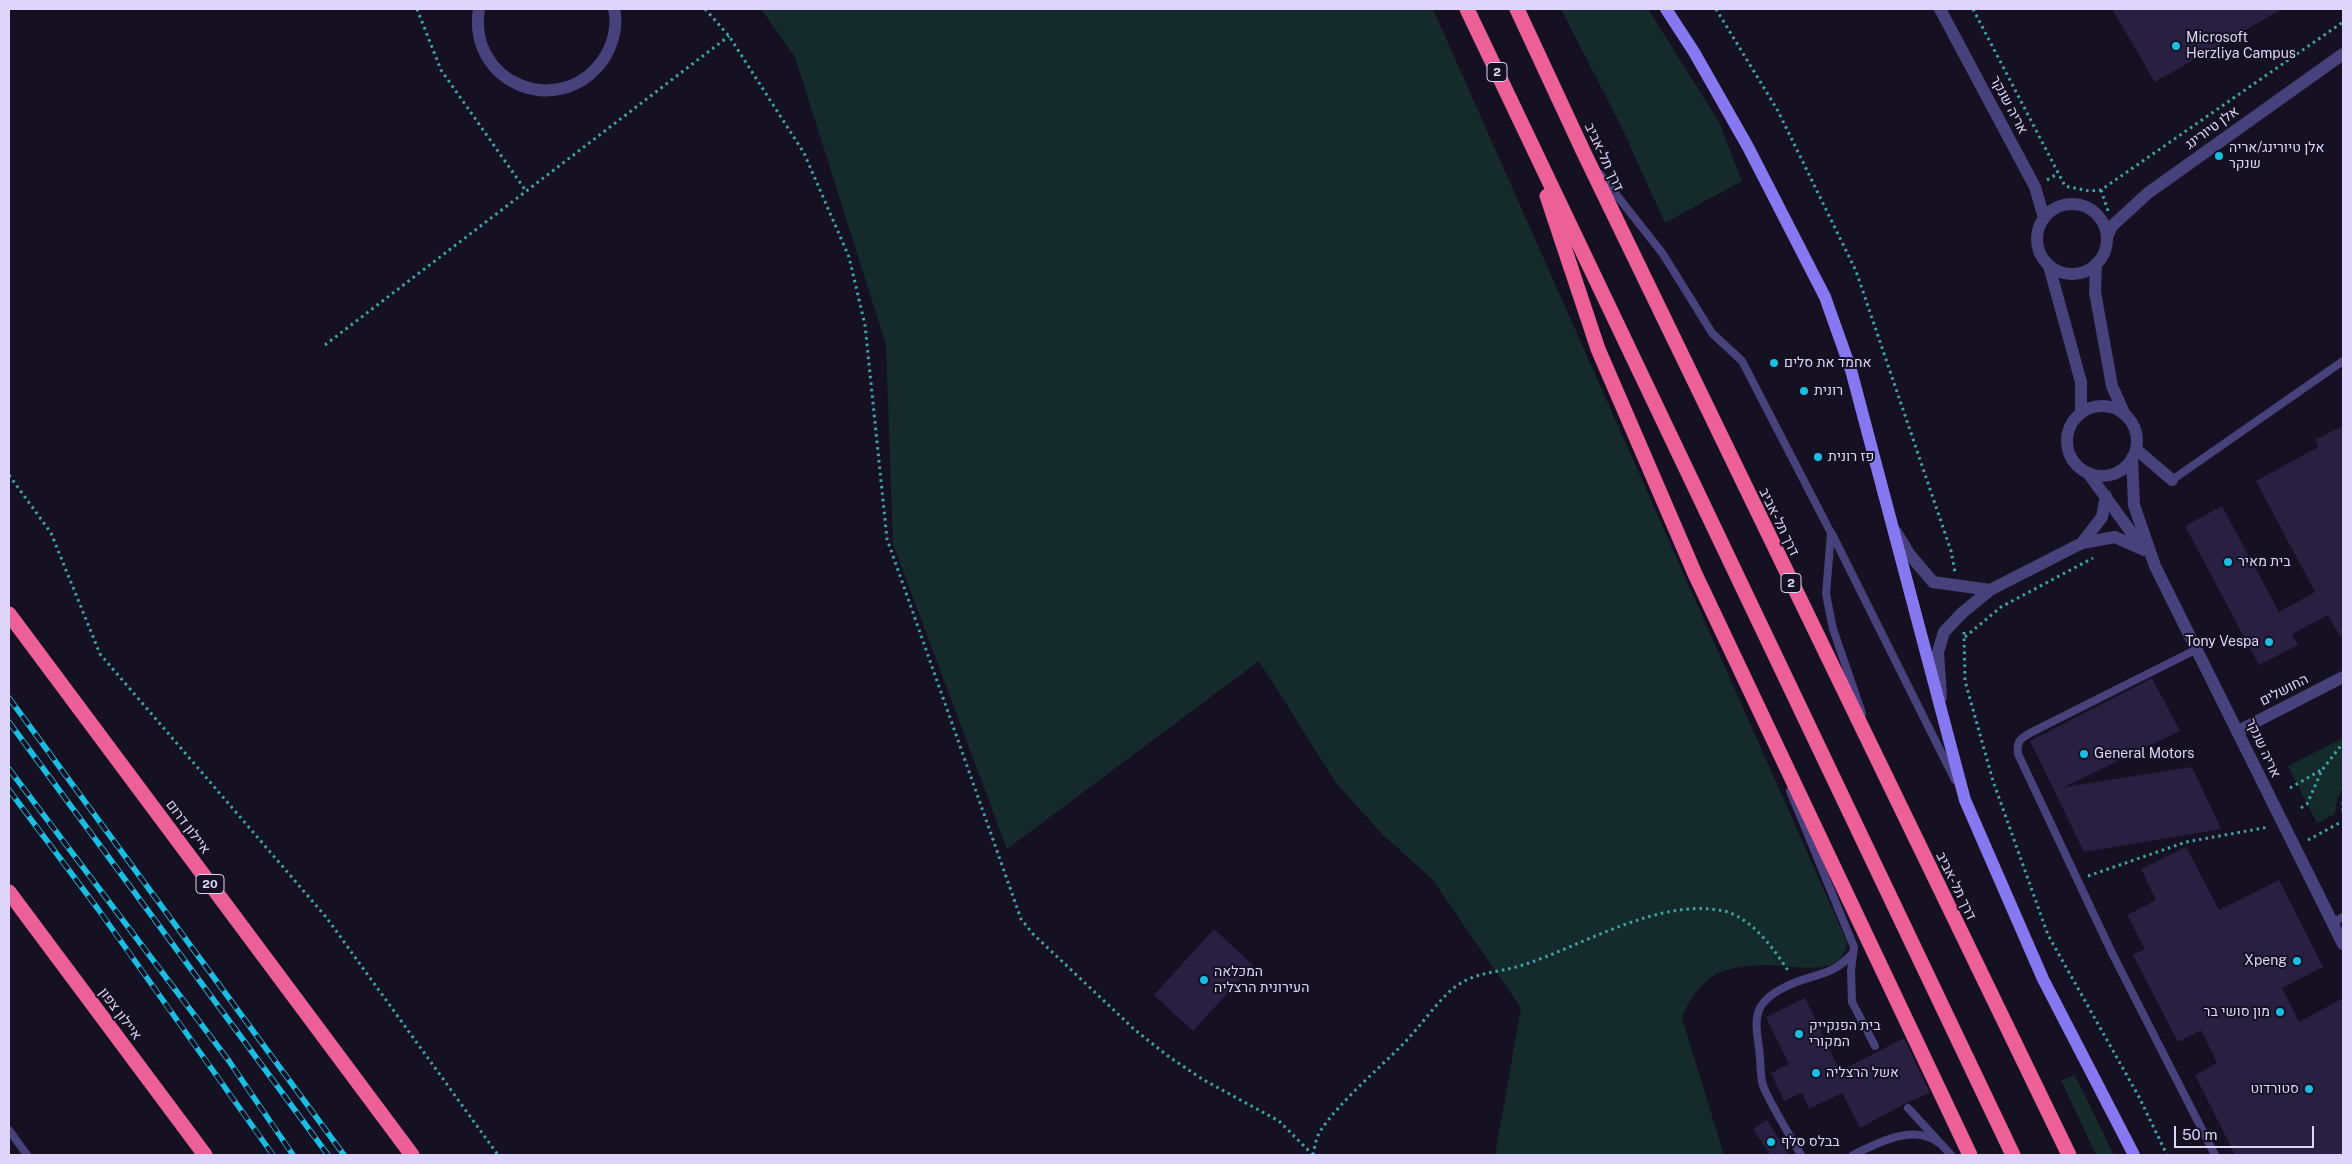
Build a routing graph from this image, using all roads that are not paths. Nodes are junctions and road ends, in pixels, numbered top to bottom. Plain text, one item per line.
1 (479, 9) edge
2 (614, 9) edge
3 (1467, 9) edge
4 (1517, 9) edge
5 (1666, 9) edge
6 (1940, 9) edge
7 (2343, 54) edge
8 (1527, 135) junction
9 (1584, 153) junction
10 (2044, 218) junction
11 (2107, 237) junction
12 (2096, 264) junction
13 (2049, 266) junction
14 (2343, 361) edge
15 (2081, 413) junction
16 (2125, 414) junction
17 (2134, 453) junction
18 (2088, 473) junction
19 (2172, 480) joint
20 (2106, 496) junction
21 (1892, 525) junction
22 (1831, 533) junction
23 (2082, 543) junction
24 (2144, 550) junction
25 (2155, 566) junction
26 (1990, 590) junction
27 (9, 614) edge
28 (2197, 649) junction
29 (2343, 677) edge
30 (1757, 710) junction
31 (1942, 716) junction
32 (2238, 730) junction
33 (1885, 779) junction
34 (1966, 800) junction
35 (9, 892) edge
36 (2338, 920) edge
37 (2343, 944) edge
38 (1853, 954) junction
39 (1875, 1046) dead end
40 (1908, 1108) dead end
41 (9, 1130) edge
42 (1942, 1145) junction
43 (27, 1155) edge
44 (204, 1155) edge
45 (412, 1155) edge
46 (1801, 1155) edge
47 (1853, 1155) edge
48 (1951, 1155) edge
49 (1970, 1155) edge
50 (2013, 1155) edge
51 (2069, 1155) edge
52 (2134, 1155) edge
53 (2215, 1155) edge

1 - 2 street
3 - 8 highway, 2
4 - 9 highway, דרך תל-אביב / 2
5 - 21 main road
6 - 10 street, אריה שנקר
7 - 11 street, אלן טיורינג
8 - 30 highway
8 - 50 highway, 2
9 - 22 lane
9 - 33 highway, דרך תל-אביב / 2
10 - 11 street
10 - 13 street
11 - 12 street
12 - 13 street
12 - 16 street
13 - 15 street
14 - 19 lane
15 - 16 street
15 - 18 street
16 - 17 street
17 - 18 street
17 - 19 street
17 - 25 street, אריה שנקר
18 - 20 street, אריה שנקר
20 - 23 street
20 - 24 street, אריה שנקר
21 - 26 street
21 - 31 main road
22 - 33 lane
22 - 34 lane
23 - 24 street
23 - 26 street
24 - 25 street, אריה שנקר
25 - 28 street, אריה שנקר
26 - 31 street
27 - 45 highway, איילון דרום / 20
28 - 32 street, אריה שנקר
28 - 53 lane
29 - 32 street, החושלים
30 - 38 lane
30 - 49 highway
31 - 34 main road
32 - 36 street, אריה שנקר
33 - 51 highway, דרך תל-אביב / 2
34 - 52 main road
35 - 44 highway, איילון צפון
36 - 37 street, אריה שנקר
38 - 39 lane
38 - 46 lane
40 - 42 lane
41 - 43 lane
42 - 47 lane
42 - 48 lane

